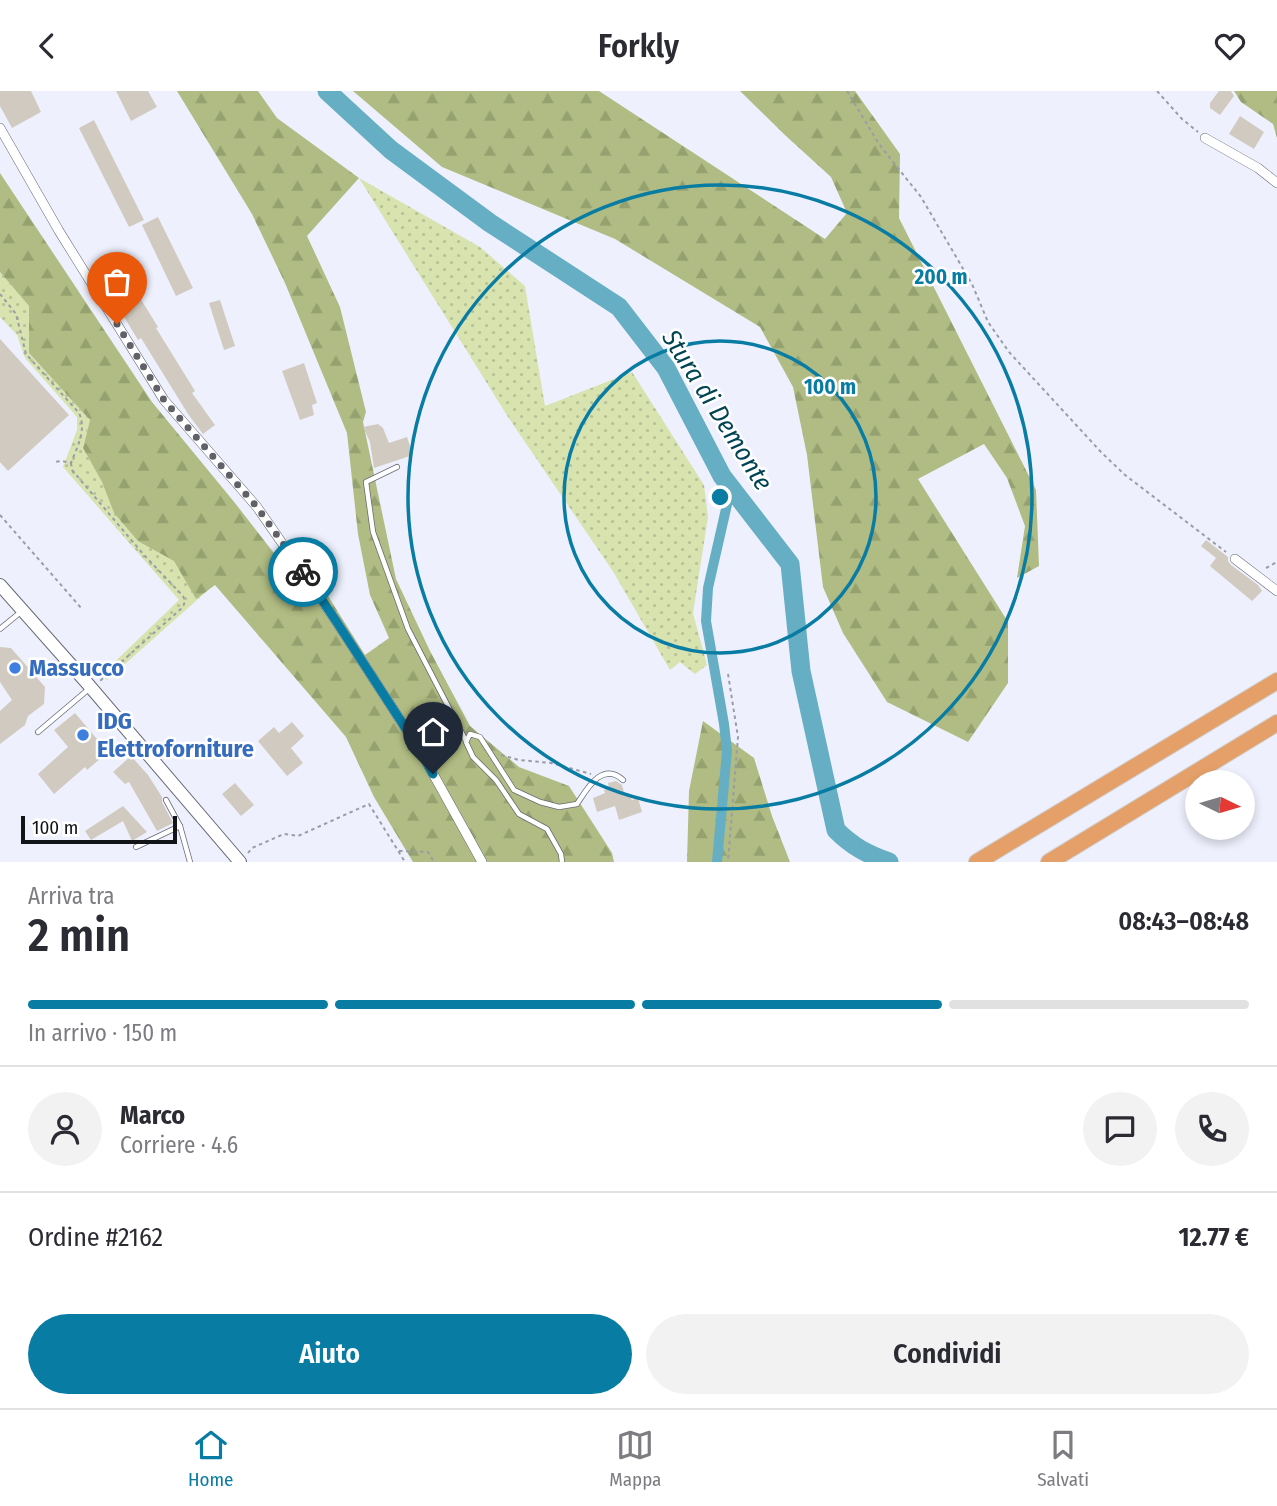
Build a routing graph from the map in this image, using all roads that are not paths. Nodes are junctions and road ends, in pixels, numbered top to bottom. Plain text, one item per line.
1 (0, 128) edge
2 (1205, 138) road end
3 (1277, 183) edge
4 (397, 467) dead end
5 (1235, 559) road end
6 (0, 585) edge
7 (1277, 591) edge
8 (22, 610) junction
9 (0, 629) edge
10 (1277, 681) edge
11 (91, 687) junction
12 (1277, 723) edge
13 (38, 732) dead end
14 (466, 742) junction
15 (623, 780) dead end
16 (166, 800) dead end
17 (180, 826) junction
18 (136, 847) dead end
19 (243, 859) edge
20 (190, 862) edge
21 (482, 862) edge
22 (562, 862) edge
23 (977, 862) edge
24 (1049, 862) edge

1 - 21 street
2 - 3 street
4 - 14 lane
5 - 7 street
6 - 8 main road
8 - 9 lane
8 - 11 main road
10 - 23 highway
11 - 13 lane
11 - 19 main road
12 - 24 highway
14 - 15 lane
14 - 22 lane
16 - 17 lane
17 - 18 lane
17 - 20 lane

